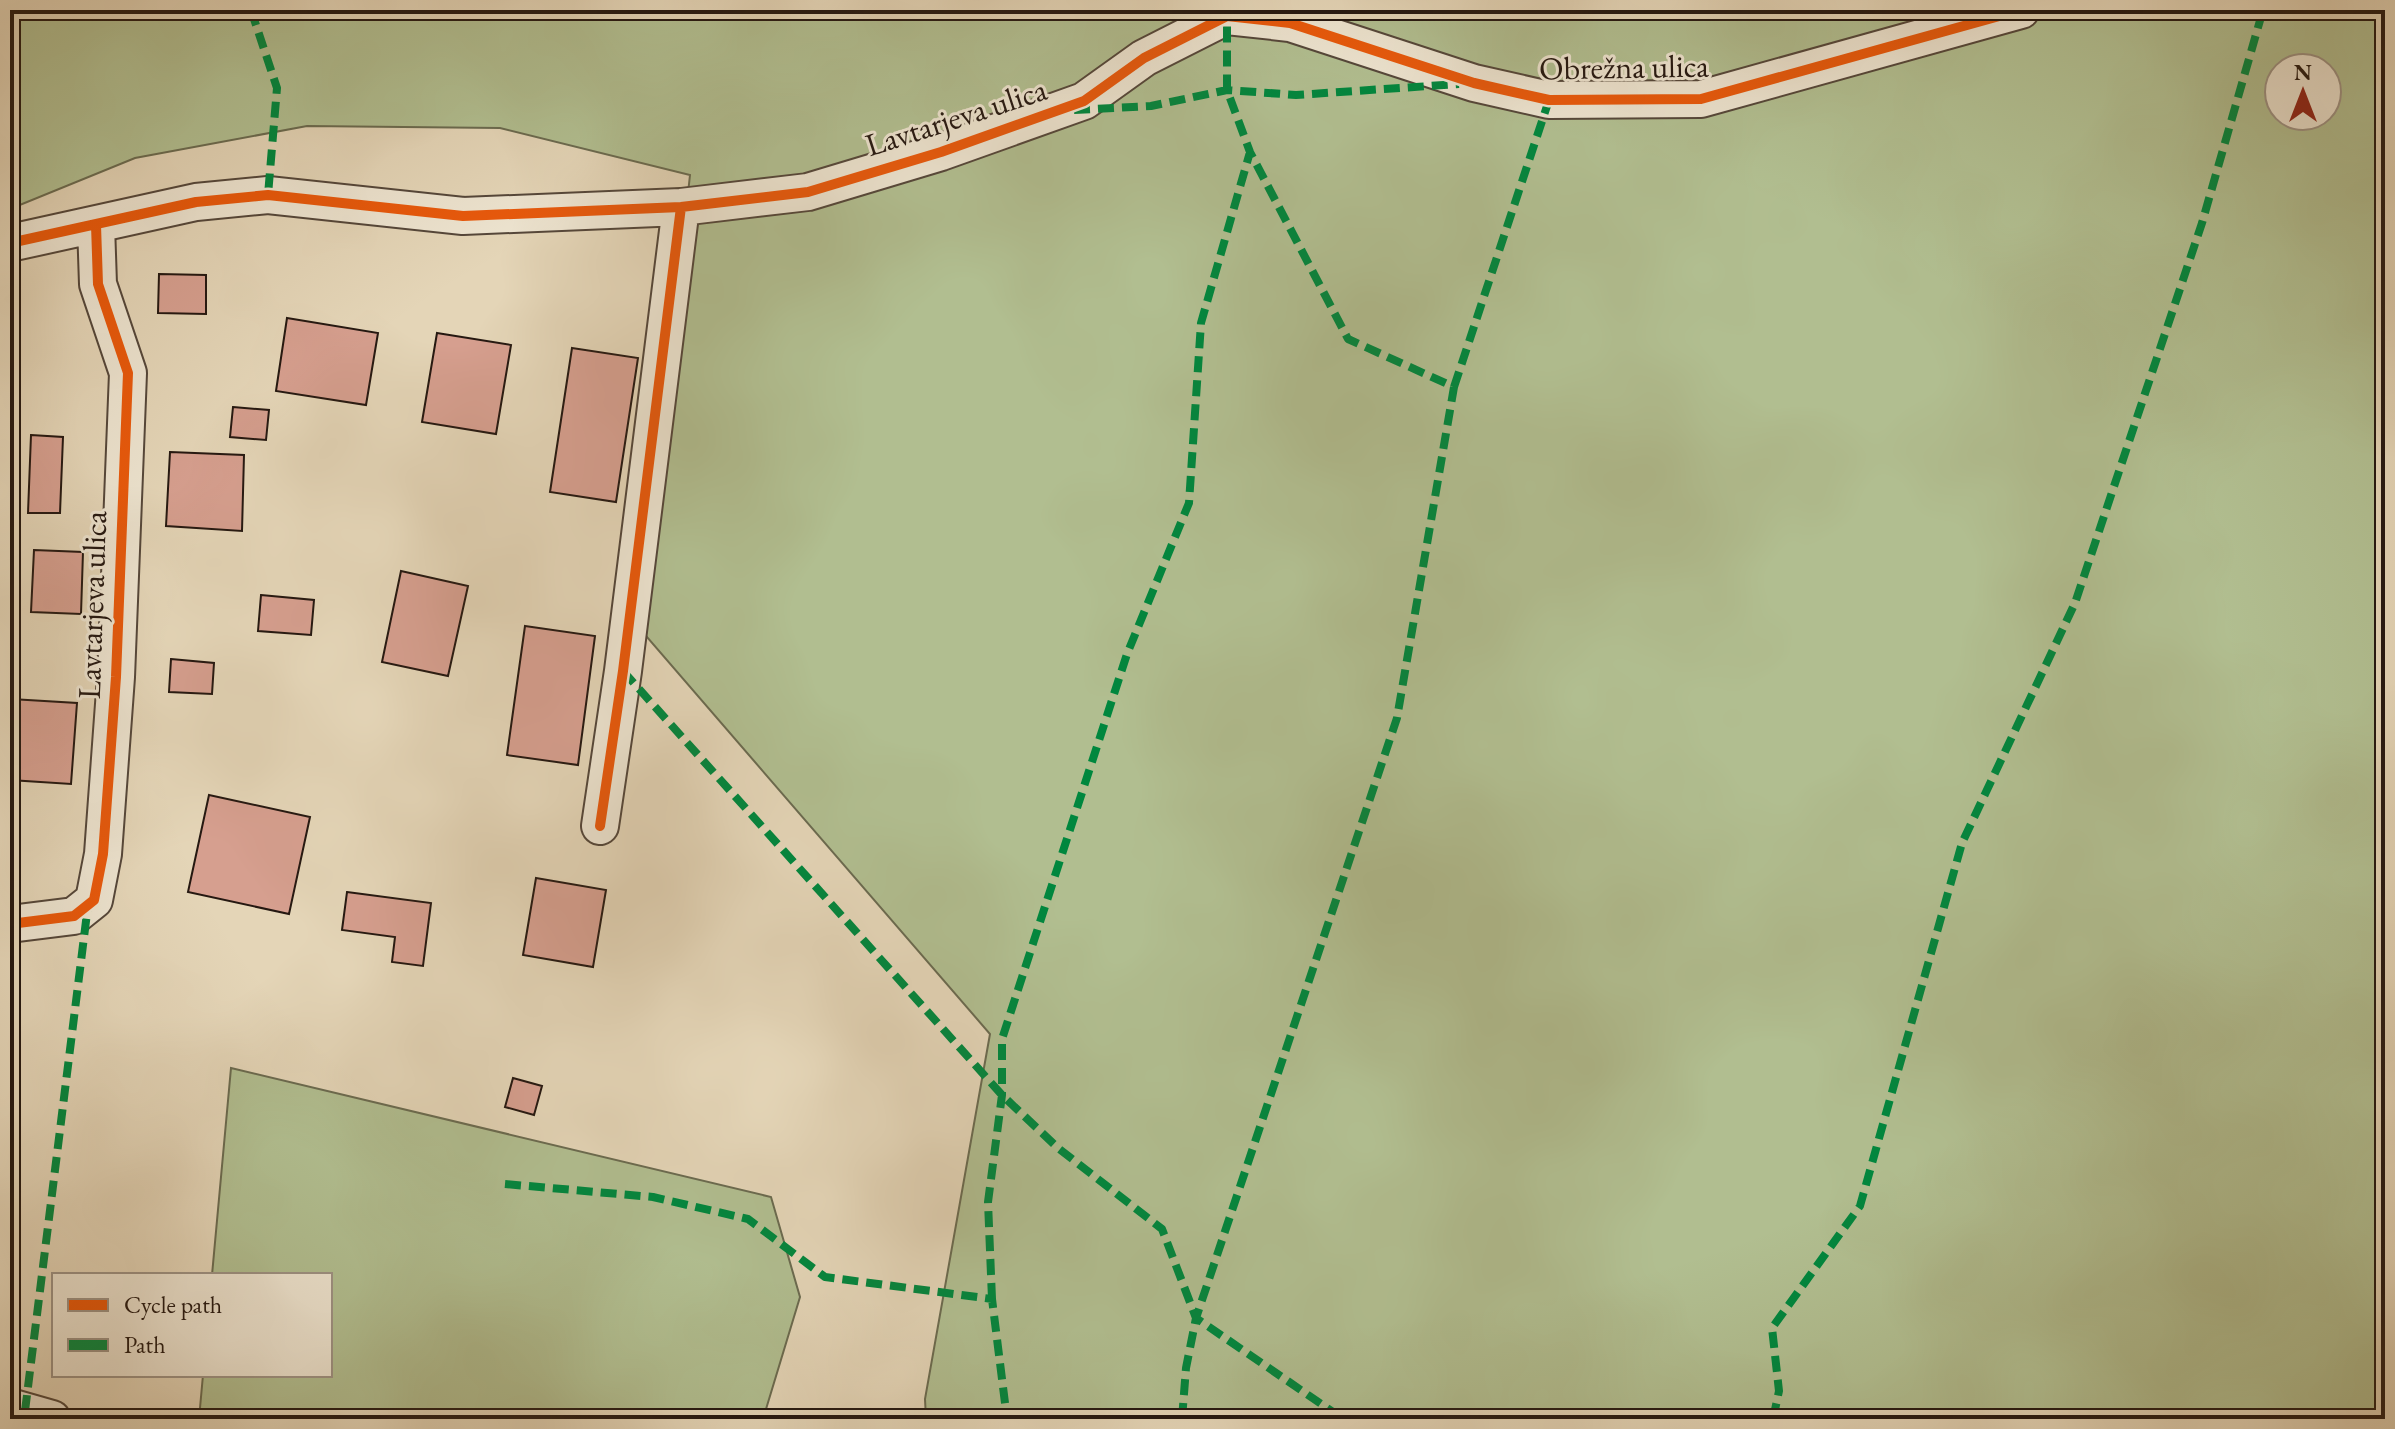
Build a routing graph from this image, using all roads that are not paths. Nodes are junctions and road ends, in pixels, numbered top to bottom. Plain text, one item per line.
1 (2021, 10) edge
2 (1227, 16) joint
3 (681, 207) junction
4 (96, 225) junction
5 (10, 243) edge
6 (600, 826) dead end
7 (10, 924) edge
8 (10, 1407) edge
9 (52, 1419) edge

1 - 2 street, Obrežna ulica
2 - 3 street, Lavtarjeva ulica
3 - 4 street, Lavtarjeva ulica
3 - 6 street
4 - 5 street, Lavtarjeva ulica
4 - 7 street, Lavtarjeva ulica
8 - 9 street

